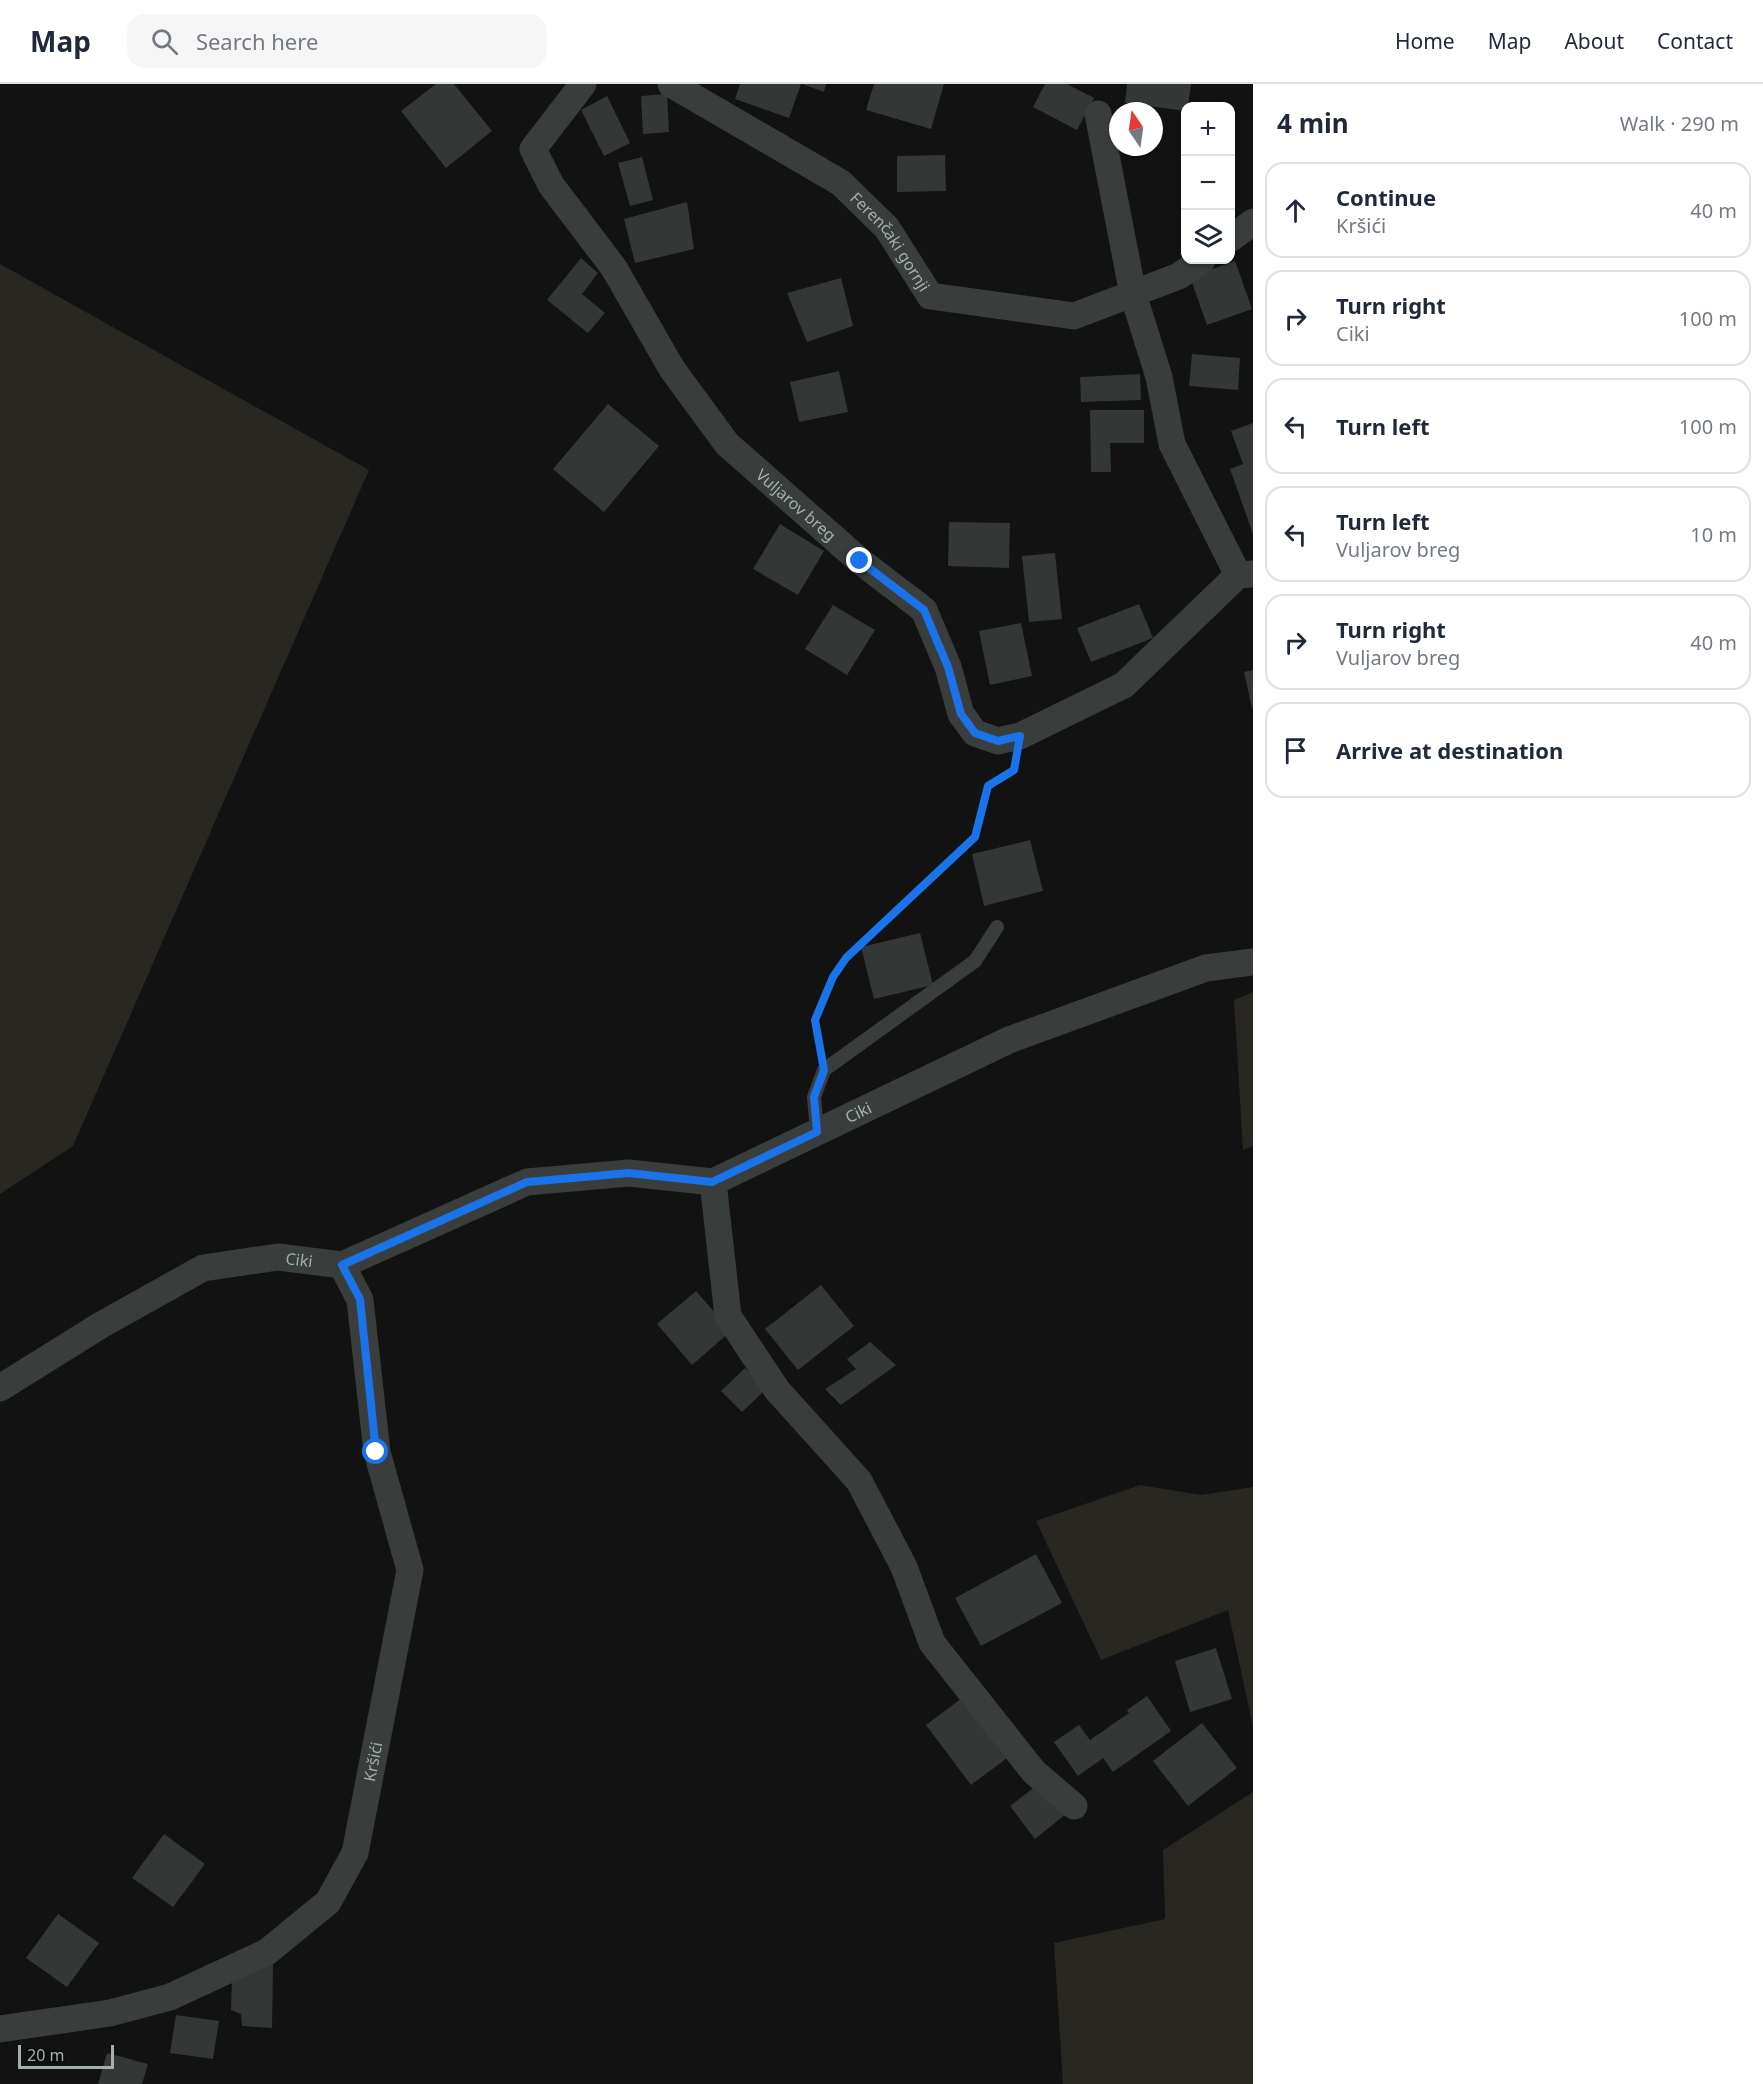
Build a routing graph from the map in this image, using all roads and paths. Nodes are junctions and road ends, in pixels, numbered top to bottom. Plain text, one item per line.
1 (583, 84) edge
2 (671, 84) edge
3 (1098, 114) dead end
4 (1253, 222) edge
5 (1235, 235) edge
6 (1196, 264) edge
7 (1133, 294) junction
8 (1245, 575) edge
9 (1020, 736) junction
10 (997, 927) dead end
11 (1253, 962) edge
12 (824, 1070) junction
13 (817, 1132) junction
14 (712, 1182) junction
15 (342, 1265) junction
16 (0, 1388) edge
17 (1074, 1806) dead end
18 (0, 2029) edge

1 - 9 street, Vuljarov breg
2 - 7 street, Ferenčaki gornji
3 - 7 street
4 - 5 street
6 - 7 street, Ferenčaki gornji
7 - 8 street
8 - 9 street, Vuljarov breg
9 - 12 path
10 - 12 lane
11 - 13 street, Ciki
12 - 13 lane
13 - 14 street, Ciki
14 - 15 street
14 - 17 street
15 - 16 street, Ciki
15 - 18 street, Kršići

